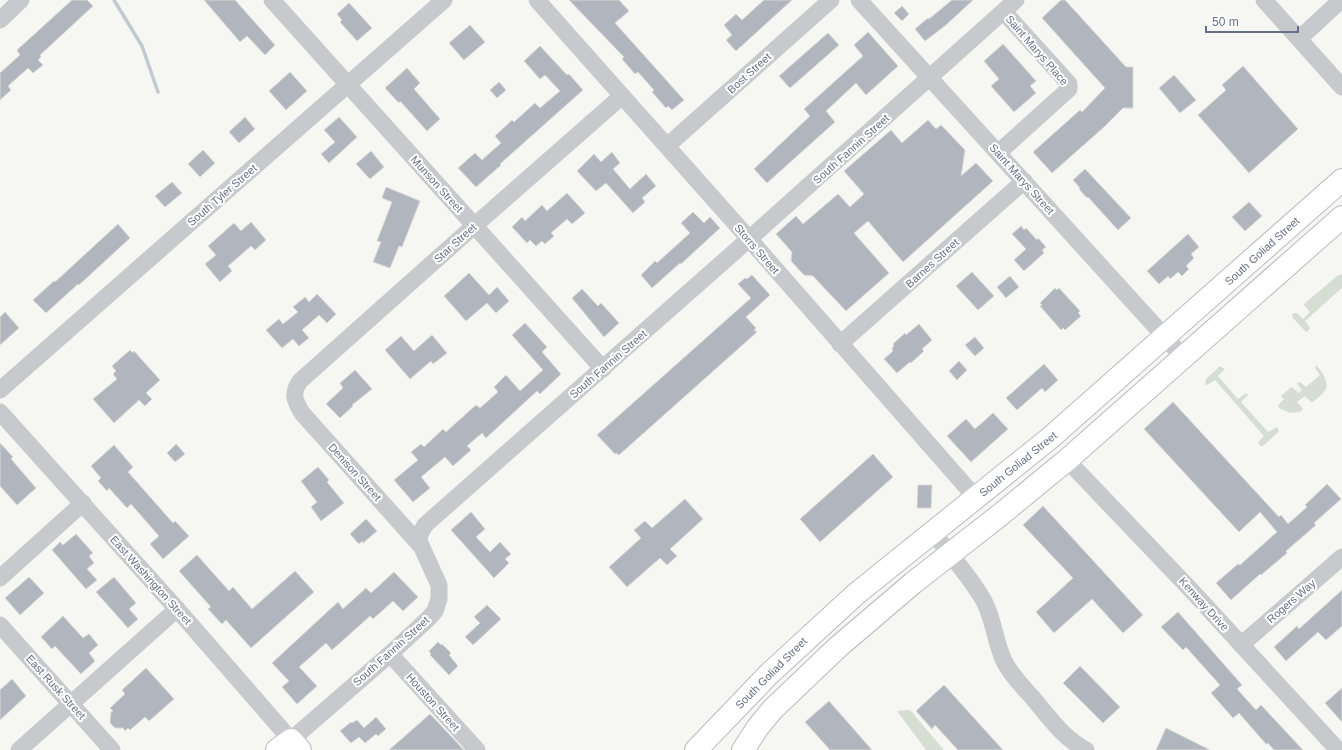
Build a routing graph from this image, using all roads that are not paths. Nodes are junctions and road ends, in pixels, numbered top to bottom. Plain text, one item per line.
1 (21, 0) edge
2 (272, 0) edge
3 (444, 0) edge
4 (537, 0) edge
5 (831, 0) edge
6 (859, 0) edge
7 (1016, 0) edge
8 (1264, 0) edge
9 (1341, 0) edge
10 (1004, 12) junction
11 (0, 20) edge
12 (1299, 39) junction
13 (930, 78) junction
14 (348, 85) junction
15 (1342, 87) edge
16 (622, 96) junction
17 (667, 146) junction
18 (998, 153) junction
19 (1342, 180) edge
20 (1024, 181) junction
21 (1342, 217) edge
22 (474, 226) junction
23 (750, 240) junction
24 (1166, 337) junction
25 (840, 344) junction
26 (1184, 358) junction
27 (603, 368) junction
28 (0, 390) edge
29 (294, 395) joint
30 (0, 412) edge
31 (1067, 460) junction
32 (976, 498) junction
33 (83, 503) junction
34 (933, 532) junction
35 (420, 545) junction
36 (950, 555) junction
37 (1342, 557) edge
38 (0, 578) edge
39 (177, 609) junction
40 (0, 625) edge
41 (1241, 645) junction
42 (390, 654) junction
43 (71, 704) junction
44 (289, 747) edge
45 (19, 750) edge
46 (112, 750) edge
47 (477, 750) edge
48 (696, 750) edge
49 (742, 750) edge
50 (1086, 750) edge
51 (1338, 750) edge

1 - 11 street
2 - 14 street, Munson Street
3 - 14 street, South Tyler Street
4 - 16 street, Storrs Street
5 - 17 street, Bost Street
6 - 13 street, Saint Marys Street
7 - 10 street, South Fannin Street
8 - 12 street
9 - 12 street
10 - 13 street, South Fannin Street
10 - 18 street, Saint Marys Place
12 - 15 street
13 - 18 street, Saint Marys Street
13 - 23 street, South Fannin Street
14 - 22 street, Munson Street
14 - 28 street, South Tyler Street
16 - 17 street, Storrs Street
16 - 22 street, Star Street
17 - 23 street, Storrs Street
18 - 20 street, Saint Marys Street
19 - 24 main road, South Goliad Street
20 - 24 street, Saint Marys Street
20 - 25 street, Barnes Street
21 - 26 main road
22 - 27 street, Munson Street
22 - 29 street, Star Street
23 - 25 street, Storrs Street
23 - 27 street, South Fannin Street
24 - 26 street, Saint Marys Street
24 - 32 main road, South Goliad Street
25 - 32 street, Storrs Street
26 - 31 main road
27 - 35 street, South Fannin Street
29 - 35 street, Denison Street
30 - 33 street, East Washington Street
31 - 36 main road
31 - 41 street, Kenway Drive
32 - 34 main road, South Goliad Street
33 - 38 street
33 - 39 street, East Washington Street
34 - 36 street
34 - 48 main road, South Goliad Street
35 - 42 street, South Fannin Street
36 - 49 main road
36 - 50 street
37 - 41 street, Rogers Way
39 - 43 street
39 - 44 street, East Washington Street
40 - 43 street, East Rusk Street
41 - 51 street, Kenway Drive
42 - 44 street, South Fannin Street
42 - 47 street, Houston Street
43 - 45 street
43 - 46 street, East Rusk Street

